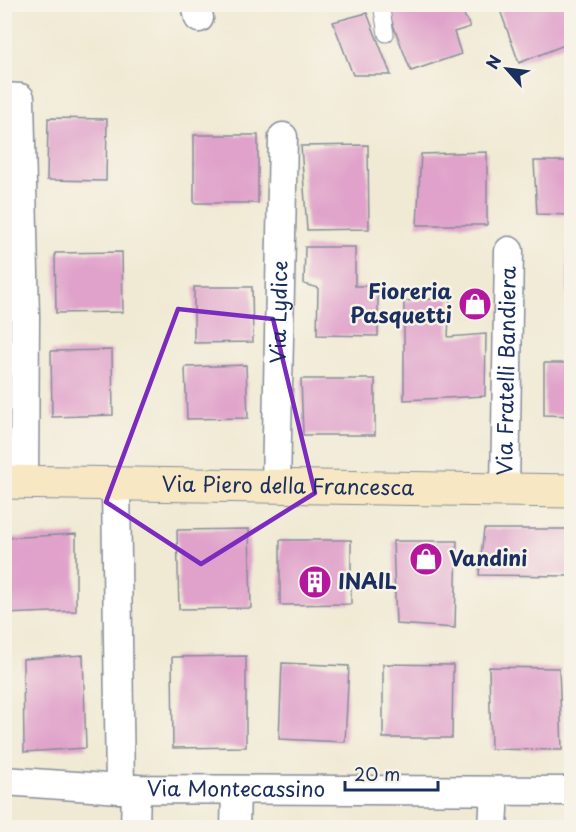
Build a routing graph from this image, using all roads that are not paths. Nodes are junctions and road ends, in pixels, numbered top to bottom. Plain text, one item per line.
1 (381, 4) edge
2 (386, 34) dead end
3 (4, 97) edge
4 (282, 137) dead end
5 (509, 251) dead end
6 (15, 317) edge
7 (14, 483) edge
8 (116, 484) junction
9 (276, 486) junction
10 (506, 489) junction
11 (572, 491) edge
12 (4, 781) edge
13 (128, 789) junction
14 (236, 790) junction
15 (495, 790) junction
16 (572, 791) edge
17 (135, 828) edge
18 (235, 828) edge
19 (494, 828) edge

1 - 2 lane
3 - 6 street
4 - 9 street, Via Lydice
5 - 10 street, Via Fratelli Bandiera
6 - 7 street
7 - 8 main road, Via Piero della Francesca
8 - 9 main road, Via Piero della Francesca
8 - 13 street, Via Montecassino
9 - 10 main road, Via Piero della Francesca
10 - 11 main road, Via Piero della Francesca
12 - 13 street, Via Montecassino
13 - 14 street, Via Montecassino
13 - 17 street
14 - 15 street, Via Montecassino
14 - 18 street
15 - 16 street, Via Montecassino
15 - 19 street

